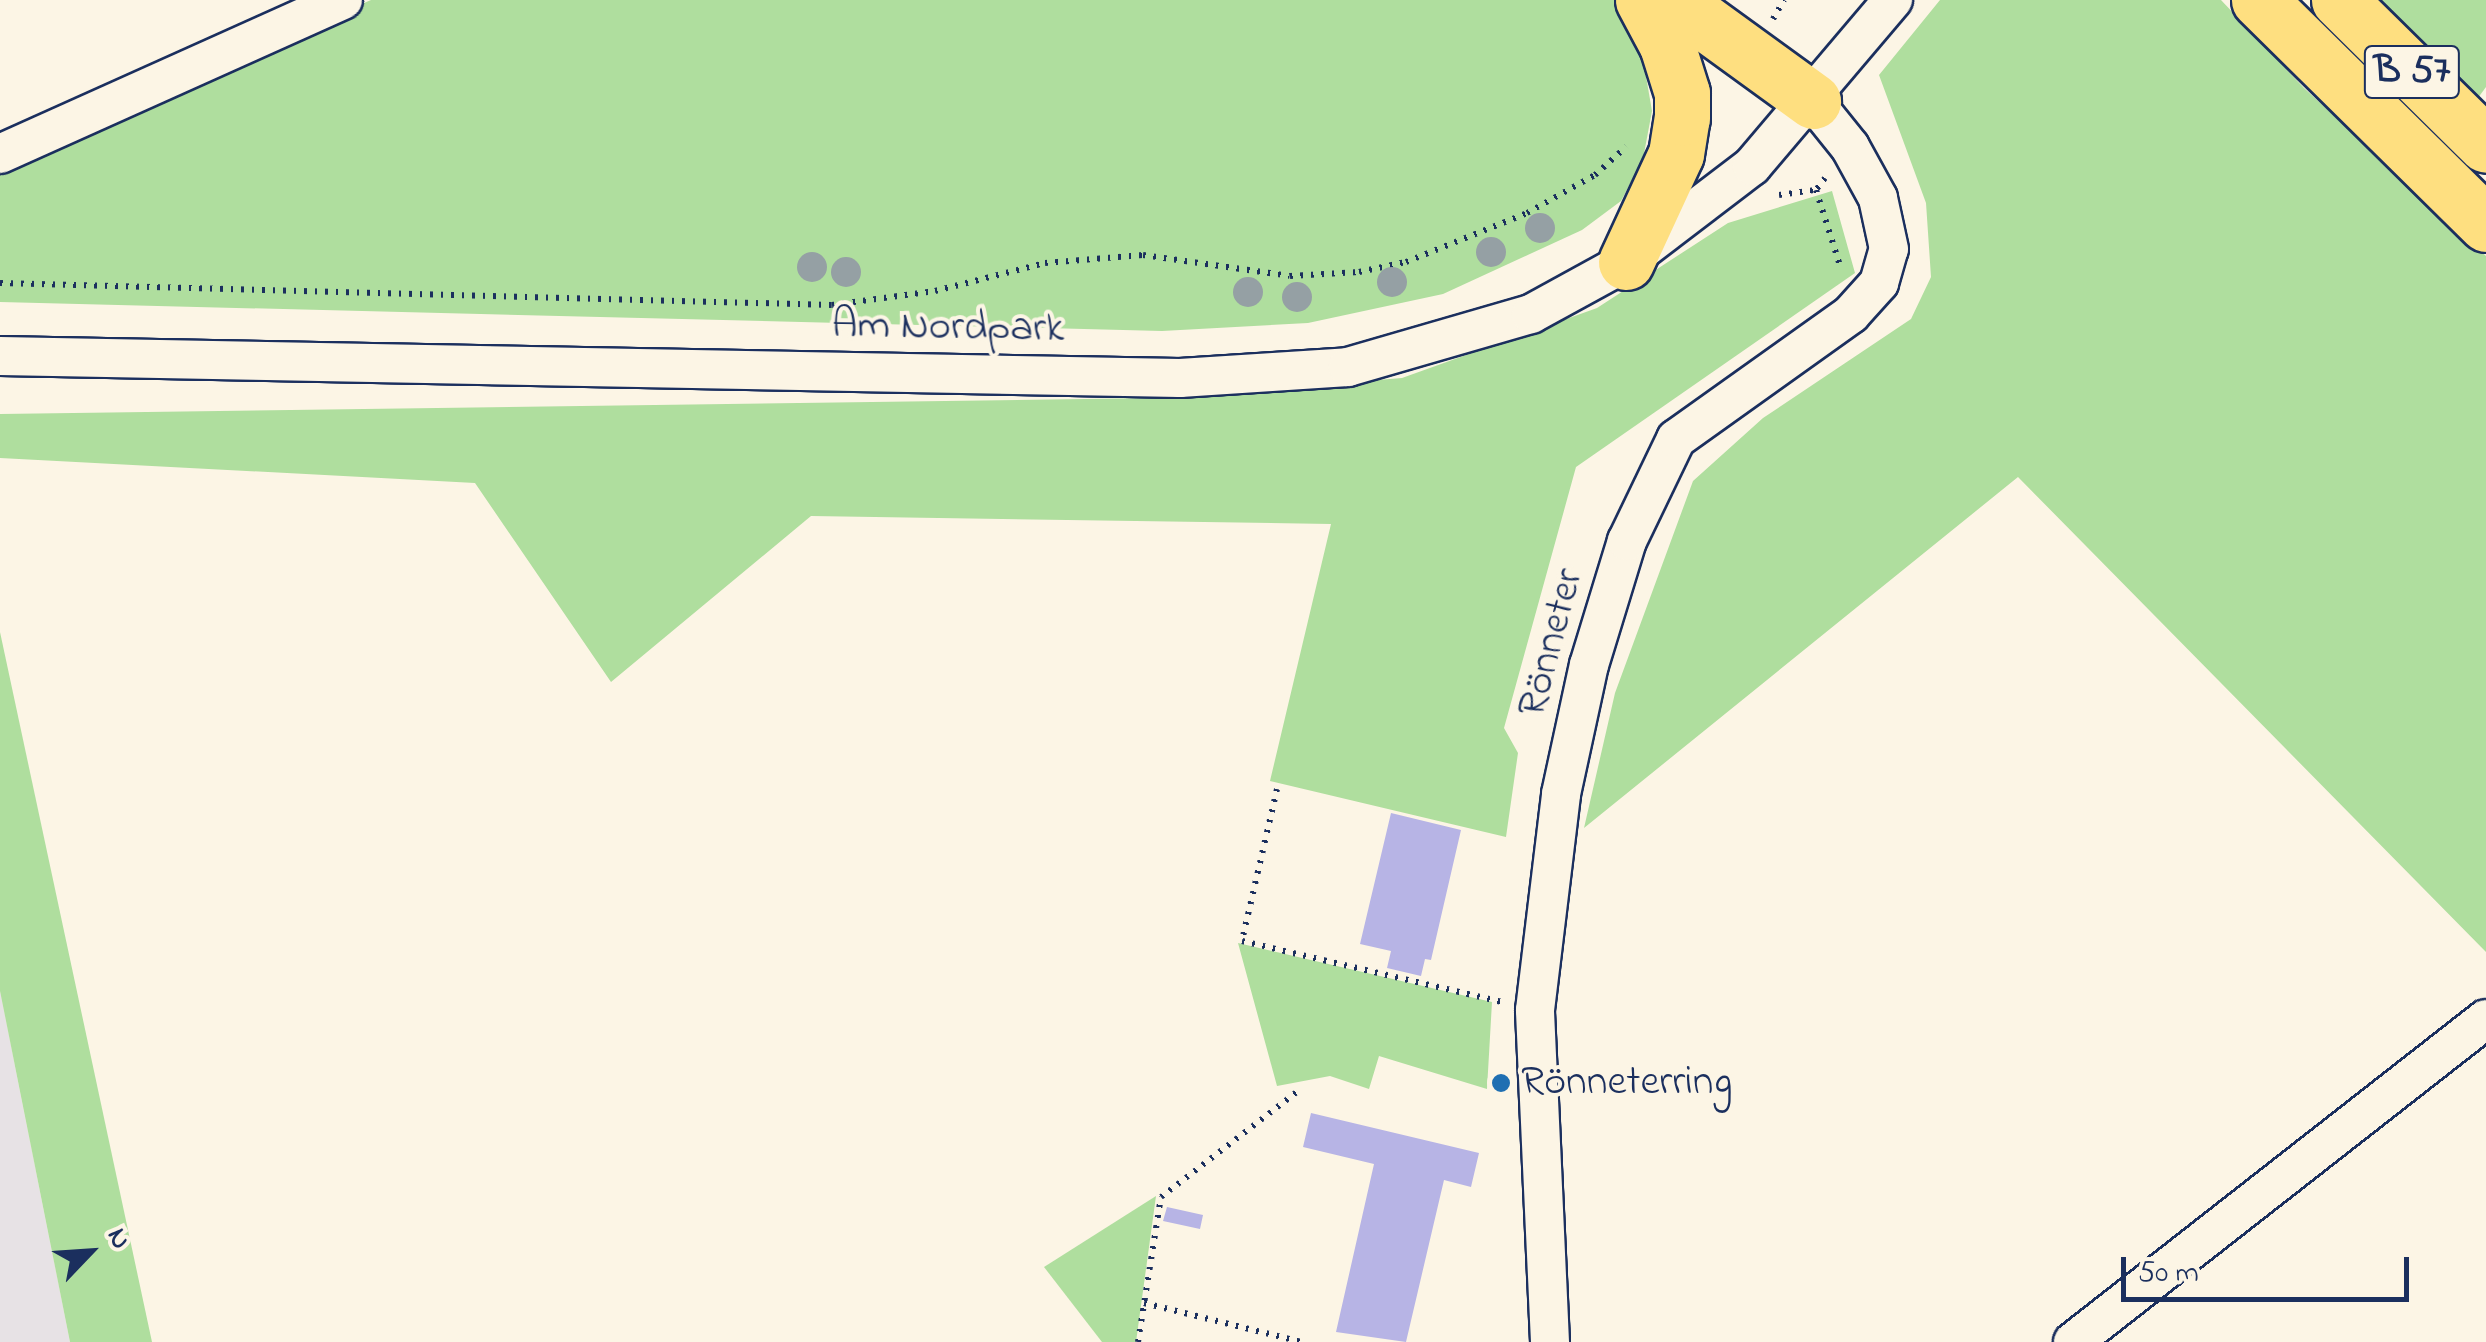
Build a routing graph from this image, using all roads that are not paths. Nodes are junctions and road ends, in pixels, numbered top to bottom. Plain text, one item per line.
1 (343, 0) edge
2 (1643, 0) edge
3 (1674, 0) edge
4 (1893, 0) edge
5 (2259, 0) edge
6 (2339, 0) edge
7 (1761, 10) edge
8 (1813, 101) junction
9 (2486, 145) edge
10 (0, 154) edge
11 (2486, 224) edge
12 (1626, 262) junction
13 (0, 356) edge
14 (2486, 1019) edge
15 (1550, 1342) edge
16 (2073, 1342) edge

1 - 10 street
2 - 12 highway
3 - 8 highway
4 - 8 street
5 - 11 highway, B 57
6 - 9 highway, B 57
7 - 8 highway
8 - 12 street, Am Nordpark
8 - 15 street, Rönneter
12 - 13 street, Am Nordpark
14 - 16 street

